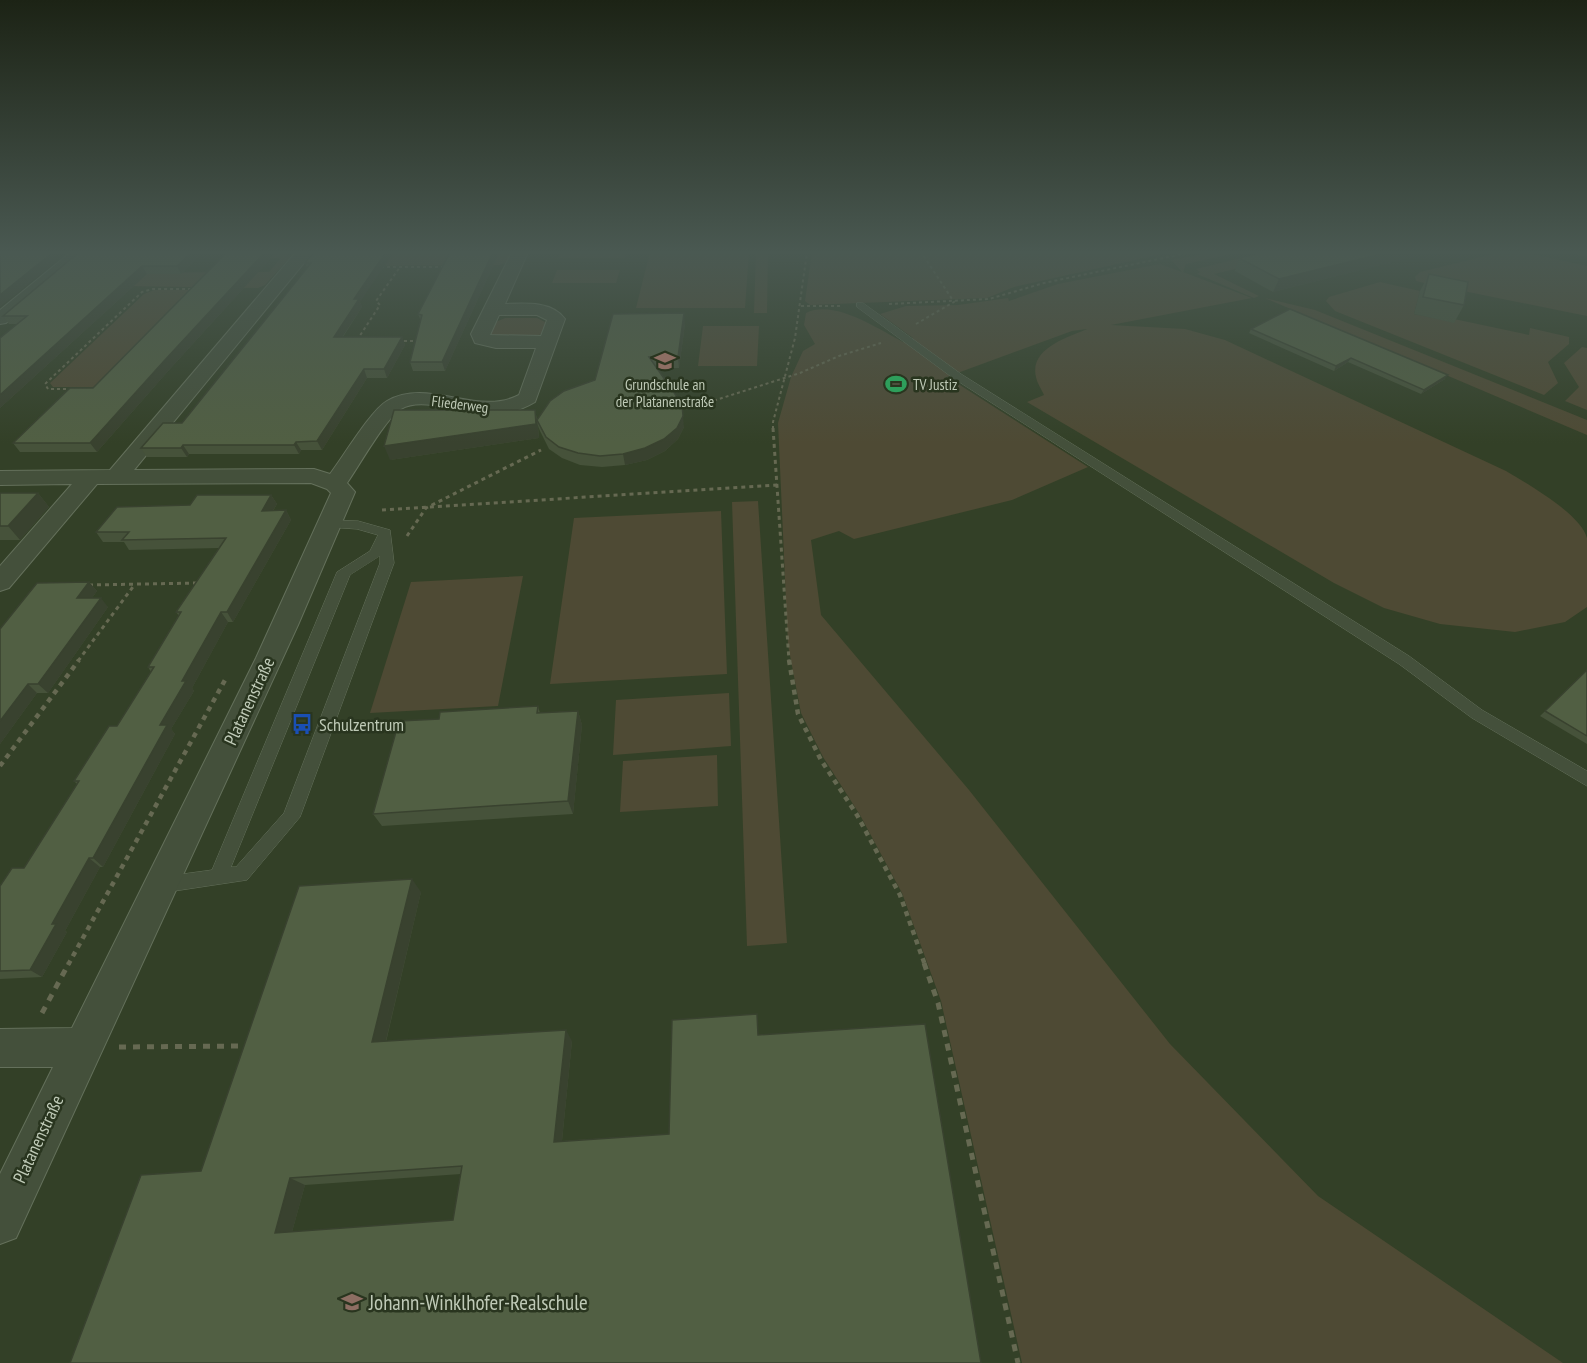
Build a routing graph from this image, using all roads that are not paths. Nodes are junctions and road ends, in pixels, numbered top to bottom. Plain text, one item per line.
1 (252, 316) edge
2 (490, 316) edge
3 (553, 316) edge
4 (874, 316) edge
5 (548, 342) junction
6 (91, 477) junction
7 (117, 477) junction
8 (0, 478) edge
9 (335, 484) junction
10 (333, 518) junction
11 (385, 533) junction
12 (0, 582) edge
13 (1587, 779) edge
14 (218, 877) junction
15 (161, 885) junction
16 (81, 1047) junction
17 (12, 1048) edge
18 (0, 1222) edge

1 - 7 street
2 - 5 street
3 - 5 street, Fliederweg
4 - 13 lane
5 - 9 street, Fliederweg
6 - 7 street
6 - 8 street
6 - 12 street
7 - 9 street
9 - 10 street, Platanenstraße
10 - 11 lane
10 - 15 street, Platanenstraße
11 - 14 lane
11 - 14 lane
14 - 15 lane
15 - 16 street, Platanenstraße
16 - 17 street
16 - 18 street, Platanenstraße

